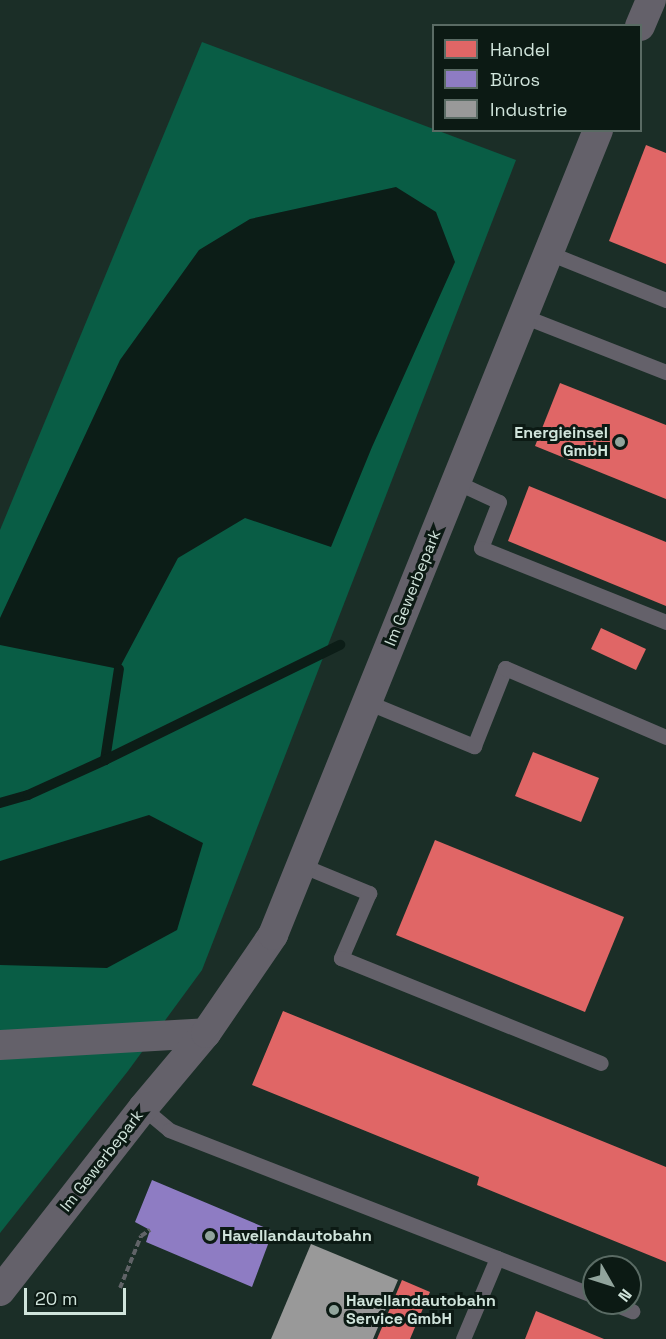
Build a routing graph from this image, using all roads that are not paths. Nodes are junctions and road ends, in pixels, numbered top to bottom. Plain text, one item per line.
1 (651, 0) edge
2 (660, 0) edge
3 (666, 4) edge
4 (641, 24) edge
5 (597, 132) edge
6 (549, 253) junction
7 (666, 300) edge
8 (523, 316) junction
9 (666, 372) edge
10 (456, 482) junction
11 (666, 622) edge
12 (367, 702) junction
13 (666, 736) edge
14 (301, 865) junction
15 (206, 1033) junction
16 (0, 1045) edge
17 (601, 1063) dead end
18 (143, 1108) junction
19 (496, 1258) junction
20 (0, 1291) edge
21 (582, 1291) edge
22 (463, 1339) edge

1 - 4 street
2 - 3 lane
5 - 6 street, Im Gewerbepark
6 - 7 lane
6 - 8 street, Im Gewerbepark
8 - 9 lane
8 - 10 street, Im Gewerbepark
10 - 11 lane
10 - 12 street, Im Gewerbepark
12 - 13 lane
12 - 14 street, Im Gewerbepark
14 - 15 street, Im Gewerbepark
14 - 17 lane
15 - 16 street
15 - 18 street, Im Gewerbepark
18 - 19 lane
18 - 20 street, Im Gewerbepark
19 - 21 lane
19 - 22 lane

